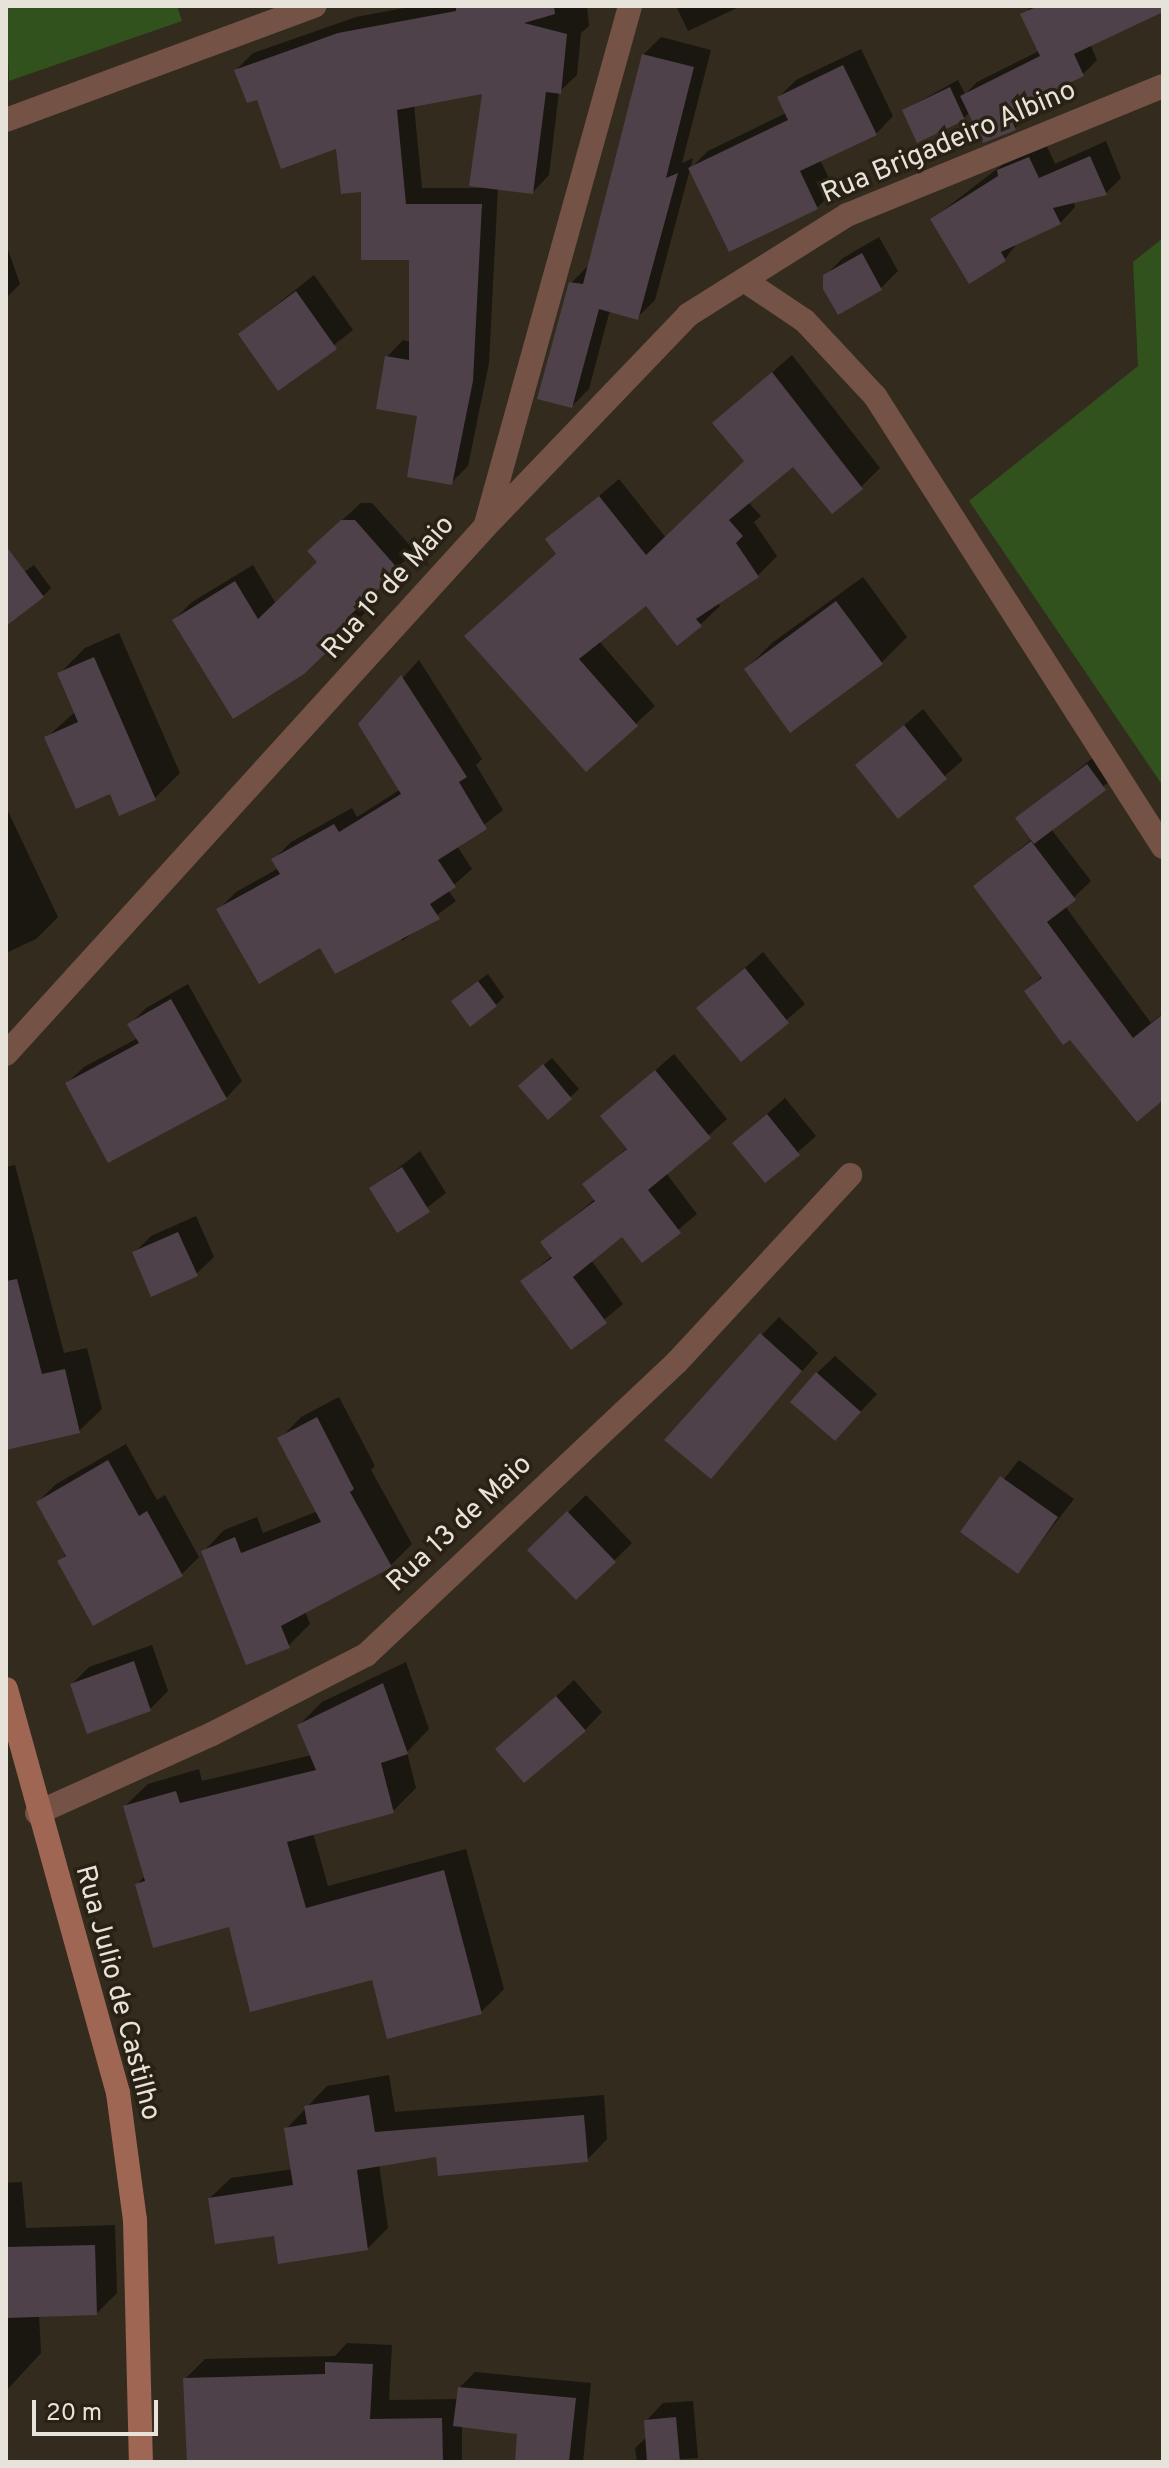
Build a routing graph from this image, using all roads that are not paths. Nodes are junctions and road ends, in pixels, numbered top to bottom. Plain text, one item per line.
1 (315, 6) edge
2 (630, 6) edge
3 (1163, 86) edge
4 (6, 120) edge
5 (744, 280) junction
6 (485, 527) junction
7 (1163, 847) edge
8 (6, 1054) edge
9 (850, 1175) dead end
10 (6, 1689) edge
11 (37, 1813) junction
12 (141, 2462) edge

1 - 4 street
2 - 6 street, Rua 1º de Maio
3 - 5 street, Rua Brigadeiro Albino
5 - 6 street, Rua Brigadeiro Albino
5 - 7 street
6 - 8 street, Rua 1º de Maio
9 - 11 street, Rua 13 de Maio
10 - 11 street, Rua Julio de Castilho
11 - 12 street, Rua Julio de Castilho

